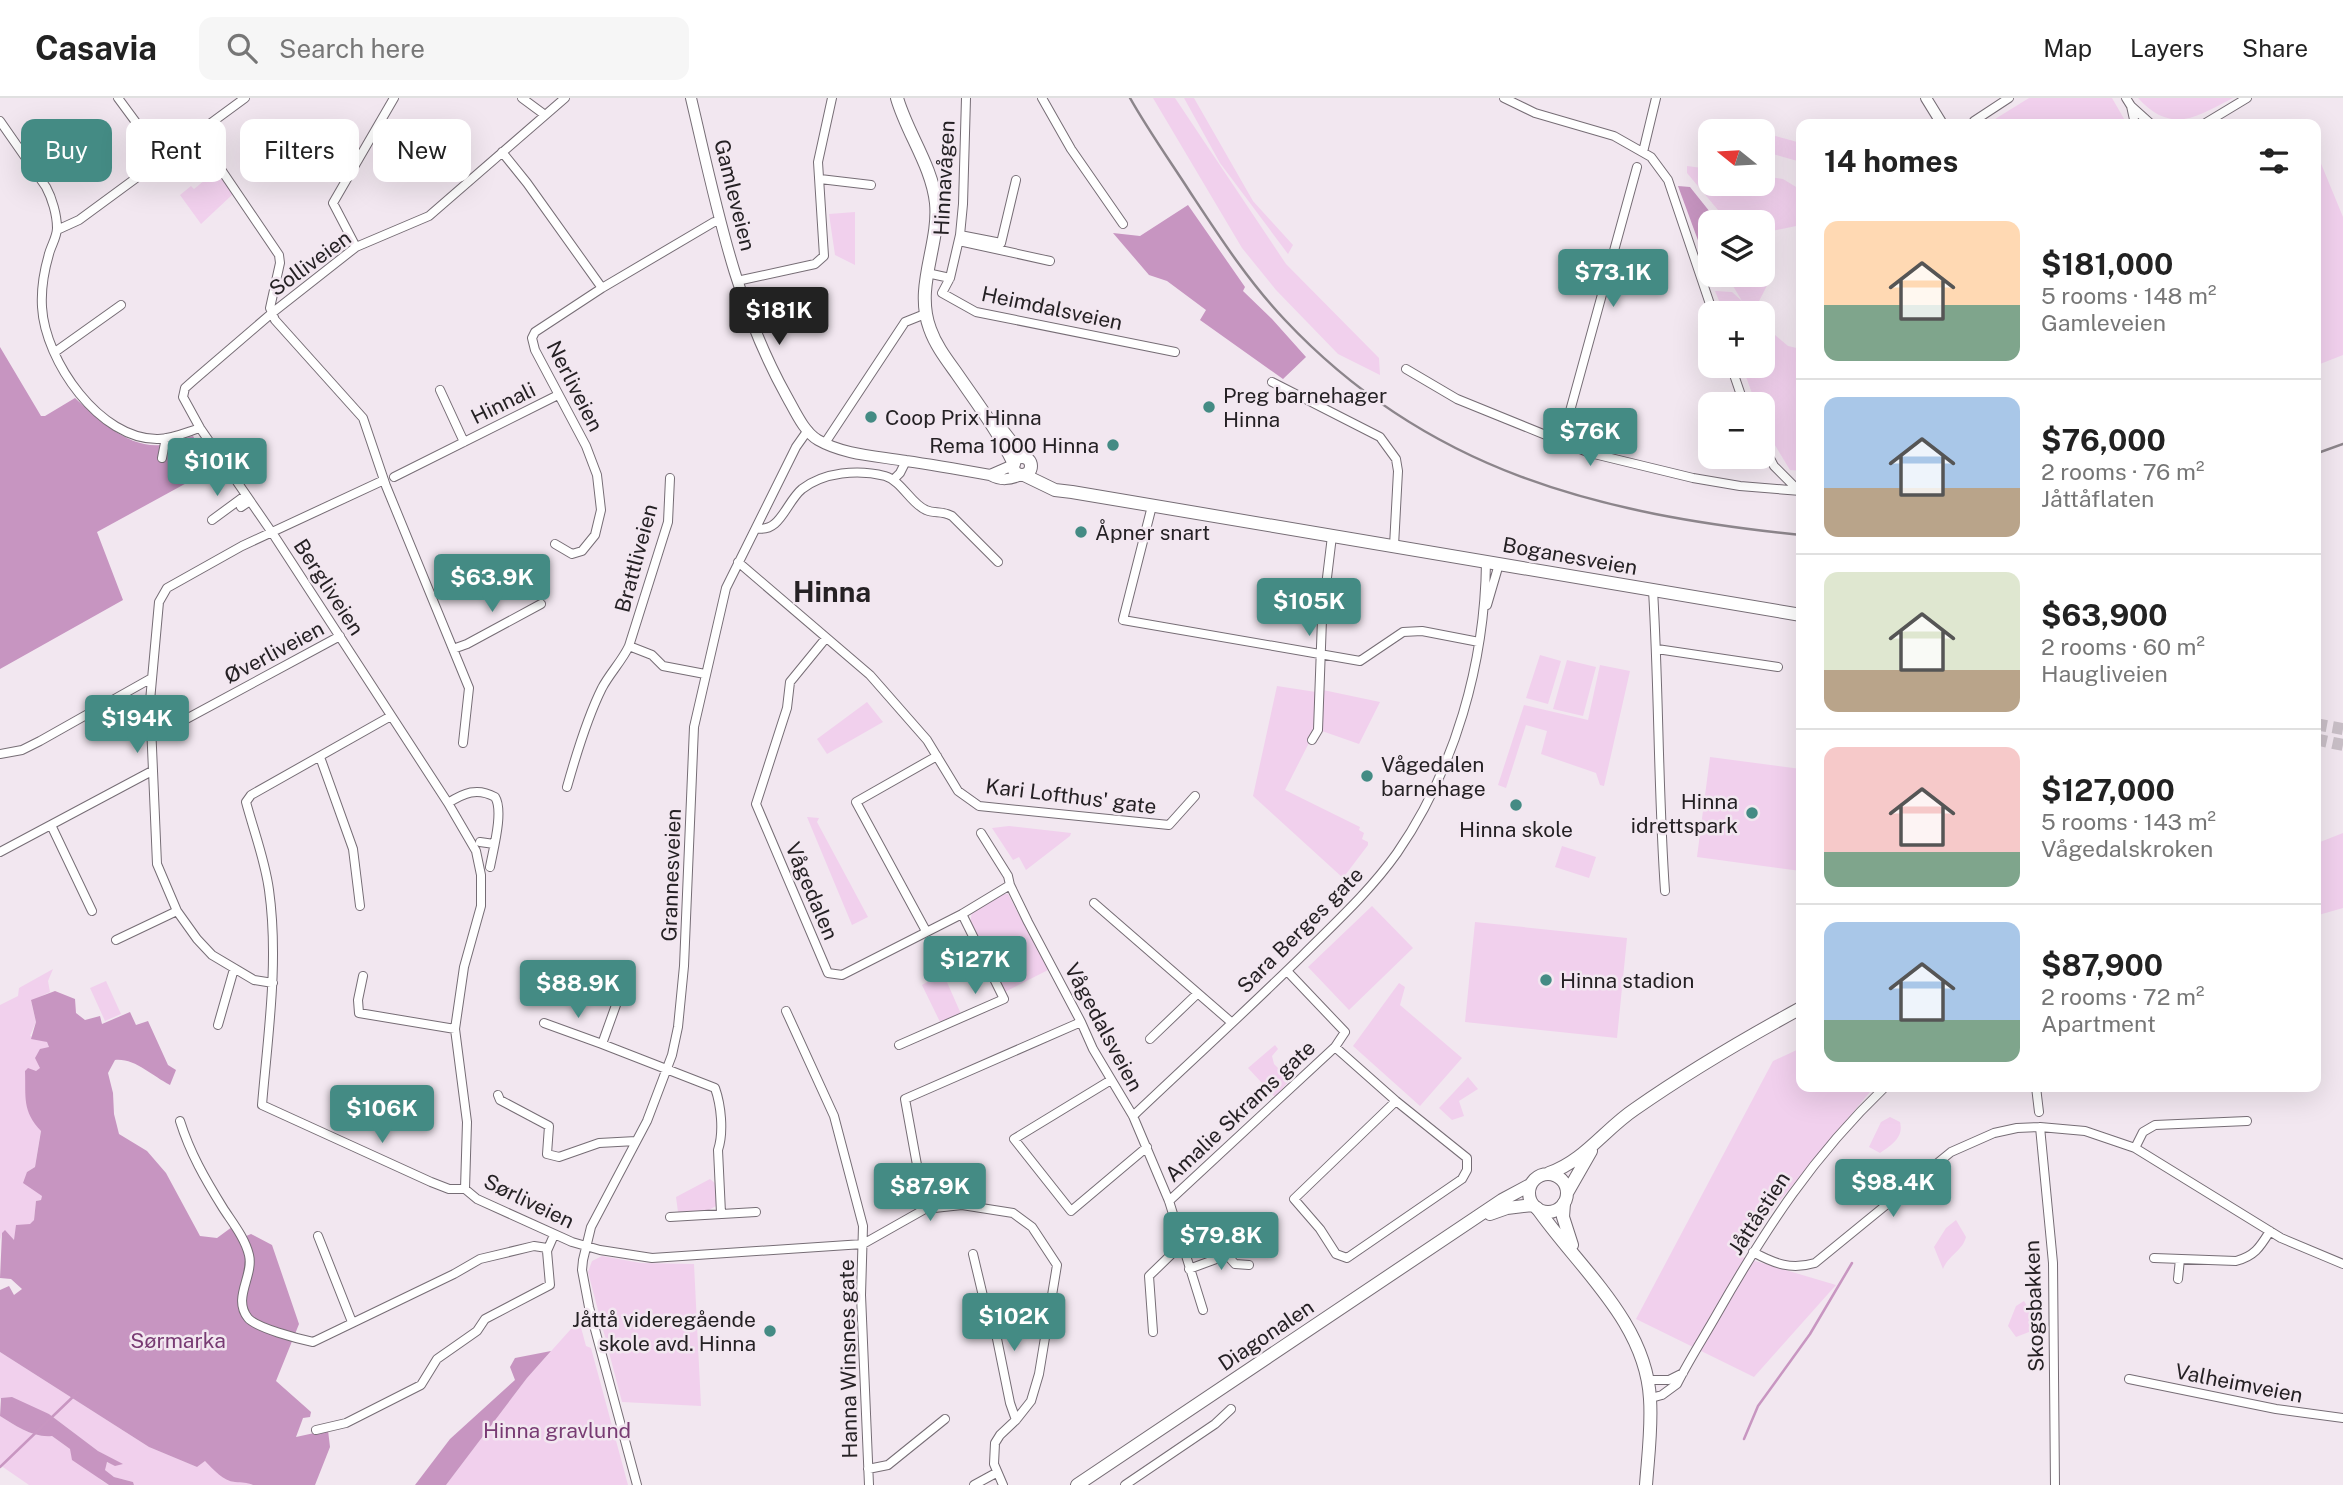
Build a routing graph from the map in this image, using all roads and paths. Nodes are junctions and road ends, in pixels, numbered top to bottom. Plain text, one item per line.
1 (118, 98) edge
2 (245, 98) edge
3 (394, 98) edge
4 (522, 98) edge
5 (565, 98) edge
6 (691, 98) edge
7 (832, 98) edge
8 (897, 98) edge
9 (966, 98) edge
10 (1042, 98) edge
11 (1504, 98) edge
12 (1656, 98) edge
13 (1926, 98) edge
14 (2009, 98) edge
15 (2247, 98) edge
16 (2128, 102) edge
17 (545, 115) junction
18 (133, 119) edge
19 (217, 119) edge
20 (1939, 119) edge
21 (1977, 119) edge
22 (2133, 119) edge
23 (2146, 119) edge
24 (2212, 119) edge
25 (0, 121) edge
26 (502, 152) junction
27 (1643, 152) junction
28 (1637, 167) dead end
29 (226, 177) edge
30 (820, 179) junction
31 (1016, 180) dead end
32 (131, 182) edge
33 (870, 185) dead end
34 (720, 222) junction
35 (1123, 224) dead end
36 (57, 230) junction
37 (959, 238) junction
38 (356, 247) junction
39 (1050, 261) dead end
40 (927, 273) junction
41 (950, 278) junction
42 (737, 281) junction
43 (602, 288) junction
44 (1709, 301) edge
45 (121, 305) dead end
46 (272, 313) junction
47 (925, 314) junction
48 (55, 352) junction
49 (1175, 352) dead end
50 (1406, 369) dead end
51 (1272, 382) dead end
52 (440, 390) dead end
53 (183, 391) joint
54 (558, 395) junction
55 (200, 428) junction
56 (808, 430) junction
57 (166, 438) junction
58 (1559, 441) junction
59 (464, 442) junction
60 (825, 443) junction
61 (162, 458) dead end
62 (906, 461) junction
63 (1021, 467) junction
64 (1775, 467) edge
65 (394, 477) dead end
66 (670, 478) dead end
67 (384, 480) junction
68 (893, 480) junction
69 (1796, 487) edge
70 (1796, 491) edge
71 (248, 498) junction
72 (1152, 506) junction
73 (212, 520) dead end
74 (756, 528) junction
75 (271, 532) junction
76 (1332, 536) junction
77 (555, 544) dead end
78 (1394, 546) junction
79 (738, 562) junction
80 (998, 562) dead end
81 (1486, 562) junction
82 (1499, 564) junction
83 (1653, 590) junction
84 (541, 604) dead end
85 (1796, 614) edge
86 (1482, 618) junction
87 (340, 636) junction
88 (826, 638) junction
89 (1479, 642) junction
90 (629, 646) junction
91 (453, 649) junction
92 (1657, 649) junction
93 (1322, 655) junction
94 (1777, 667) dead end
95 (705, 674) junction
96 (150, 679) junction
97 (391, 716) junction
98 (151, 738) junction
99 (1312, 740) dead end
100 (463, 743) dead end
101 (0, 754) edge
102 (320, 757) junction
103 (937, 757) junction
104 (152, 772) junction
105 (567, 787) dead end
106 (1195, 796) dead end
107 (448, 803) junction
108 (51, 825) junction
109 (981, 833) dead end
110 (480, 842) dead end
111 (494, 844) junction
112 (0, 852) edge
113 (490, 867) dead end
114 (1010, 885) junction
115 (1665, 891) dead end
116 (1094, 903) dead end
117 (360, 906) dead end
118 (92, 911) dead end
119 (177, 911) junction
120 (962, 914) junction
121 (926, 931) junction
122 (116, 940) dead end
123 (234, 969) junction
124 (1287, 971) junction
125 (363, 976) dead end
126 (273, 983) junction
127 (1197, 994) junction
128 (616, 1004) dead end
129 (786, 1010) dead end
130 (1796, 1011) edge
131 (1081, 1022) junction
132 (544, 1023) dead end
133 (1231, 1023) junction
134 (218, 1025) dead end
135 (455, 1029) junction
136 (1150, 1039) dead end
137 (602, 1044) junction
138 (899, 1045) dead end
139 (1335, 1047) junction
140 (668, 1069) junction
141 (1111, 1080) junction
142 (1880, 1092) edge
143 (2037, 1092) edge
144 (498, 1094) dead end
145 (1396, 1101) junction
146 (2039, 1112) dead end
147 (1133, 1116) junction
148 (180, 1121) dead end
149 (2247, 1121) dead end
150 (2040, 1127) junction
151 (636, 1141) junction
152 (1596, 1142) junction
153 (1147, 1147) junction
154 (2135, 1148) junction
155 (1549, 1173) junction
156 (1530, 1185) junction
157 (465, 1189) junction
158 (1566, 1198) junction
159 (1169, 1201) junction
160 (1535, 1207) junction
161 (925, 1209) junction
162 (756, 1212) dead end
163 (721, 1213) junction
164 (670, 1217) dead end
165 (1476, 1218) junction
166 (2270, 1231) junction
167 (554, 1235) junction
168 (318, 1236) dead end
169 (863, 1244) junction
170 (1181, 1245) junction
171 (585, 1246) junction
172 (547, 1248) junction
173 (1753, 1252) junction
174 (973, 1254) dead end
175 (2154, 1258) dead end
176 (2179, 1259) junction
177 (1583, 1264) junction
178 (2343, 1264) edge
179 (1249, 1265) dead end
180 (1189, 1269) junction
181 (2178, 1279) dead end
182 (1050, 1310) junction
183 (1203, 1310) dead end
184 (352, 1322) junction
185 (994, 1324) junction
186 (1153, 1332) dead end
187 (1683, 1373) junction
188 (2129, 1378) dead end
189 (1647, 1380) junction
190 (1650, 1398) junction
191 (1231, 1409) dead end
192 (2343, 1418) edge
193 (945, 1419) dead end
194 (1016, 1420) junction
195 (316, 1430) dead end
196 (868, 1469) junction
197 (996, 1473) junction
198 (637, 1485) edge
199 (869, 1485) edge
200 (974, 1485) edge
201 (1003, 1485) edge
202 (1077, 1485) edge
203 (1125, 1485) edge
204 (1646, 1485) edge
205 (2055, 1485) edge

1 - 18 street
2 - 19 street
3 - 38 street
4 - 17 street
5 - 17 street, Solliveien
6 - 34 street, Gamleveien
7 - 30 street
8 - 40 main road
9 - 37 street, Hinnavågen
10 - 35 street
11 - 27 street
12 - 27 street
13 - 20 street
14 - 21 street
15 - 24 street
16 - 22 street
16 - 23 street
17 - 26 street, Solliveien
25 - 36 street
26 - 38 street, Solliveien
26 - 43 street
27 - 44 street
28 - 58 street
29 - 46 street
30 - 33 street
30 - 42 street
31 - 37 street
32 - 36 street
34 - 42 street, Gamleveien
34 - 43 street, Nerliveien
36 - 48 street
37 - 39 street
37 - 41 street, Hinnavågen
38 - 46 street, Solliveien
40 - 41 street
40 - 47 main road
41 - 49 street, Heimdalsveien
42 - 56 street, Gamleveien
43 - 54 street, Nerliveien
45 - 48 street
46 - 53 street, Solliveien
46 - 67 street
47 - 60 street
47 - 63 main road
48 - 57 street
50 - 58 street
51 - 78 street
52 - 59 street, Hinnali
53 - 55 street, Bergliveien
54 - 59 street, Hinnali
54 - 77 street, Nerliveien
55 - 57 street
55 - 71 street, Bergliveien
56 - 60 street, Gamleveien
56 - 74 street, Grannesveien
57 - 61 street
58 - 70 street
59 - 65 street, Hinnali
60 - 62 street, Gamleveien
62 - 63 street, Gamleveien
62 - 68 street
63 - 72 main road, Boganesveien
64 - 69 street
66 - 90 street, Brattliveien
67 - 75 street
67 - 91 street
68 - 74 street
68 - 80 street
71 - 73 street
71 - 75 street, Bergliveien
72 - 76 main road, Boganesveien
72 - 93 street
74 - 79 street, Grannesveien
75 - 87 street, Bergliveien
75 - 96 street
76 - 78 main road, Boganesveien
76 - 93 street
78 - 81 main road, Boganesveien
79 - 88 street, Kari Lofthus' gate
79 - 95 street, Grannesveien
81 - 82 main road, Boganesveien
81 - 86 street, Sara Berges gate
82 - 83 main road, Boganesveien
82 - 86 street, Sara Berges gate
83 - 85 main road, Boganesveien
83 - 92 street
84 - 91 street
86 - 89 street, Sara Berges gate
87 - 97 street, Bergliveien
87 - 98 street, Øverliveien
88 - 103 street, Kari Lofthus' gate
88 - 121 street, Vågedalen
89 - 93 street
89 - 124 street, Sara Berges gate
90 - 95 street
90 - 105 street, Brattliveien
91 - 100 street
92 - 94 street
92 - 115 street
93 - 99 street
95 - 140 street, Grannesveien
96 - 98 street
96 - 101 street
97 - 102 street
97 - 107 street, Bergliveien
98 - 104 street
102 - 117 street
102 - 126 street
103 - 106 street, Kari Lofthus' gate
103 - 121 street
104 - 108 street
104 - 119 street
107 - 111 street
107 - 135 street, Bergliveien
108 - 112 street
108 - 118 street
109 - 114 street, Vågedalsveien
110 - 111 street
111 - 113 street
114 - 120 street, Vågedalen
114 - 131 street, Vågedalsveien
116 - 127 street
119 - 122 street
119 - 123 street
120 - 121 street, Vågedalen
120 - 138 street
123 - 126 street
123 - 134 street
124 - 133 street, Sara Berges gate
124 - 139 street
125 - 135 street
126 - 157 street, Sørliveien
127 - 133 street
127 - 136 street
128 - 137 street
129 - 169 street, Hanna Winsnes gate
130 - 152 main road
131 - 141 street, Vågedalsveien
131 - 161 street
132 - 137 street
133 - 147 street, Sara Berges gate
135 - 157 street, Bergliveien
137 - 140 street
139 - 145 street
139 - 159 street, Amalie Skrams gate
140 - 151 street, Grannesveien
140 - 163 street
141 - 147 street, Vågedalsveien
141 - 153 street
142 - 173 street, Jåttåstien
143 - 146 street
144 - 151 street
145 - 145 street
147 - 153 street, Vågedalsveien
148 - 184 street
149 - 154 street
150 - 154 street
150 - 173 street
150 - 205 street, Skogsbakken
151 - 171 street, Grannesveien
152 - 155 main road
152 - 158 main road
153 - 159 street, Vågedalsveien
154 - 166 street
155 - 156 main road
155 - 158 main road
156 - 160 main road
156 - 165 main road, Diagonalen
157 - 167 street, Sørliveien
158 - 160 main road
158 - 177 main road
159 - 170 street, Vågedalsveien
160 - 165 main road, Diagonalen
160 - 177 main road
161 - 169 street
161 - 182 street
162 - 163 street
163 - 164 street
165 - 202 main road, Diagonalen
166 - 176 street
166 - 178 street
167 - 171 street, Sørliveien
167 - 172 street
168 - 184 street
169 - 171 street, Sørliveien
169 - 196 street, Hanna Winsnes gate
170 - 180 street, Vågedalsveien
170 - 186 street
171 - 198 street, Grannesveien
172 - 184 street
172 - 195 street
173 - 187 street, Jåttåstien
174 - 185 street
175 - 176 street
176 - 181 street
177 - 189 main road
179 - 180 street
180 - 183 street, Vågedalsveien
182 - 185 street
182 - 194 street
185 - 194 street
187 - 189 street
187 - 190 street, Jåttåstien
188 - 192 street, Valheimveien
189 - 190 main road
190 - 204 main road
191 - 203 street
193 - 196 street, Hanna Winsnes gate
194 - 197 street
196 - 199 street, Hanna Winsnes gate
197 - 200 street
197 - 201 street

